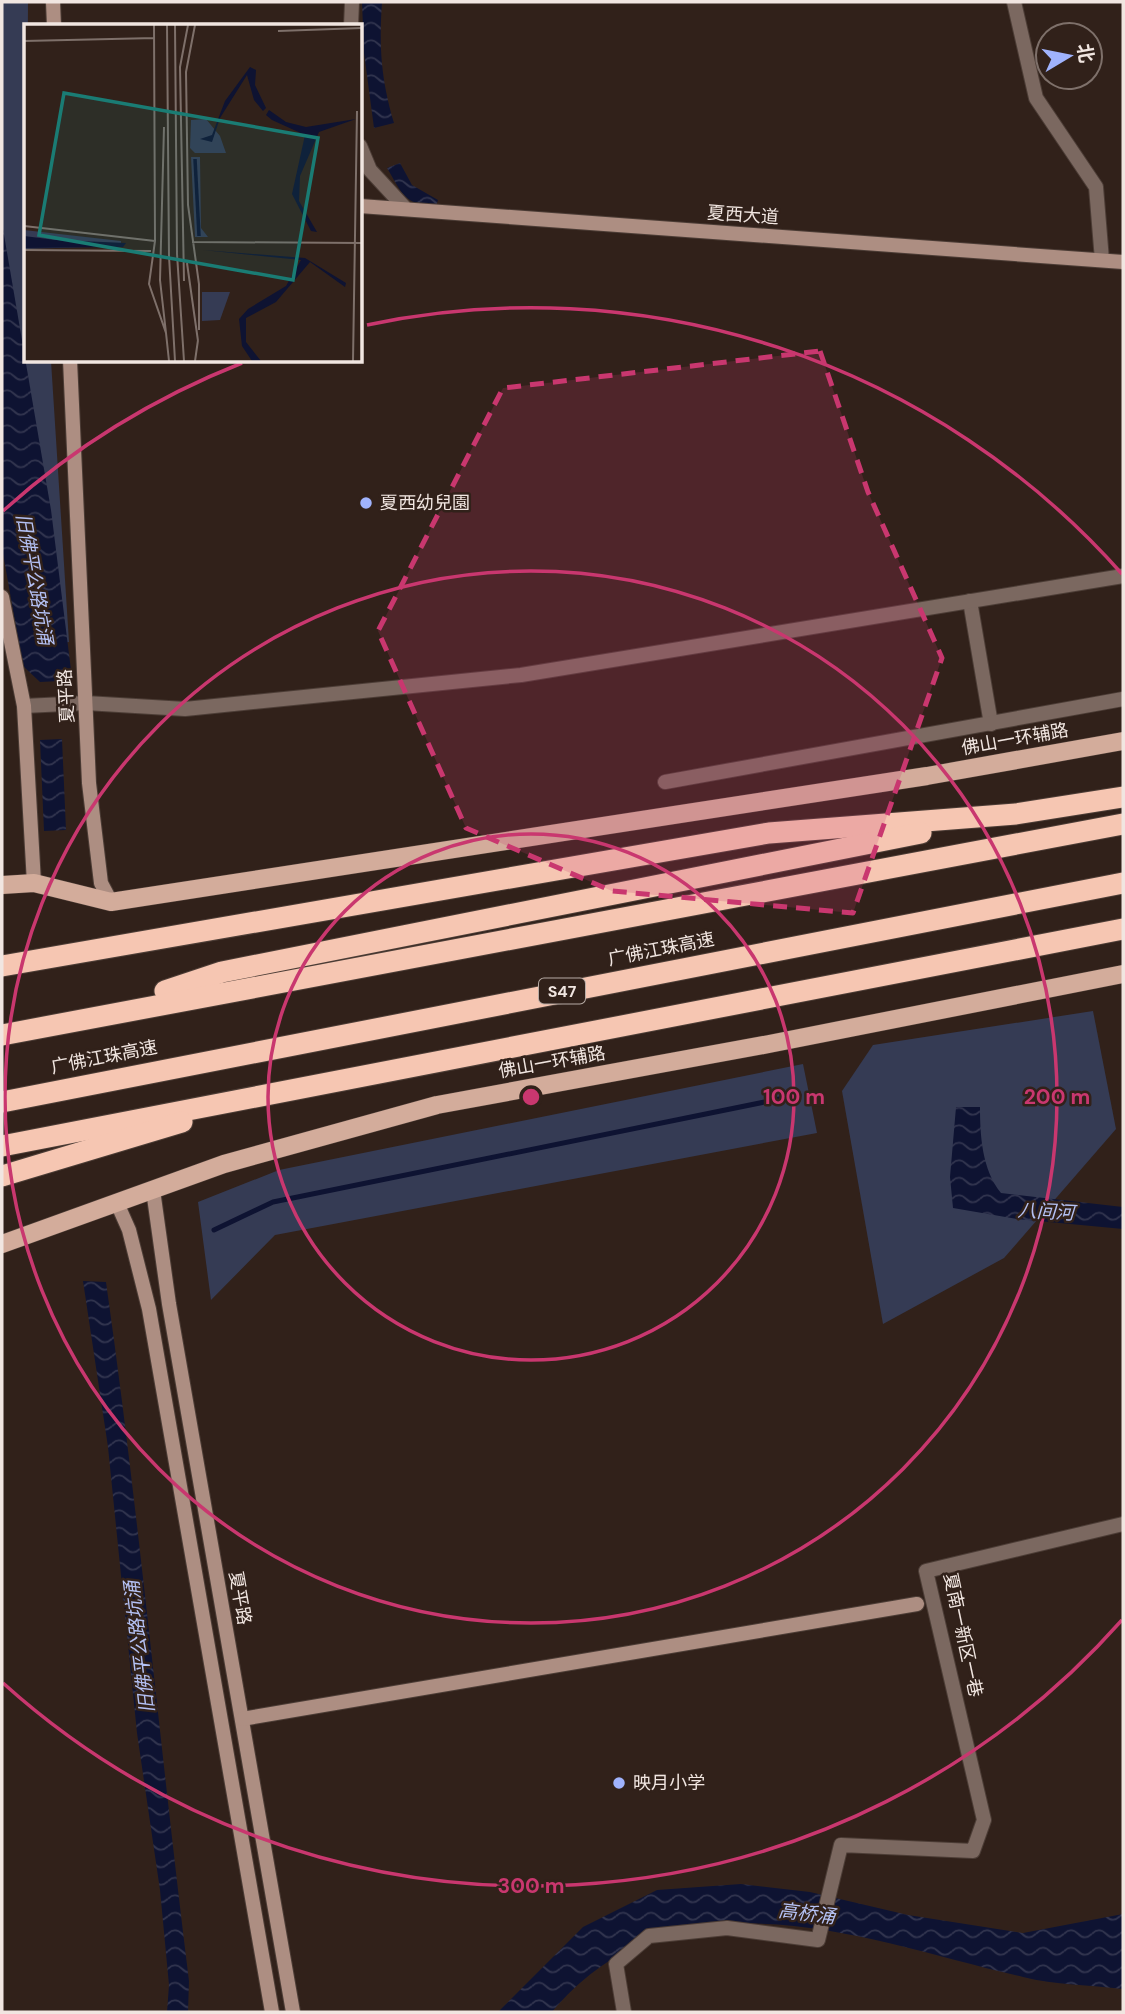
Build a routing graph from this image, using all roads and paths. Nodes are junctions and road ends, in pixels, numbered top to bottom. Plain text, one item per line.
1 (53, 2) edge
2 (352, 2) edge
3 (1014, 2) edge
4 (54, 24) edge
5 (351, 24) edge
6 (362, 151) edge
7 (362, 206) edge
8 (406, 209) junction
9 (1102, 260) junction
10 (1123, 262) edge
11 (70, 362) edge
12 (1123, 576) edge
13 (2, 597) edge
14 (970, 601) junction
15 (1123, 699) edge
16 (86, 703) junction
17 (24, 706) junction
18 (992, 724) junction
19 (1123, 741) edge
20 (665, 782) dead end
21 (1123, 797) edge
22 (1016, 814) junction
23 (1123, 824) edge
24 (34, 883) junction
25 (1123, 883) edge
26 (2, 885) edge
27 (110, 902) junction
28 (1123, 929) edge
29 (2, 966) edge
30 (1123, 974) edge
31 (87, 1018) junction
32 (2, 1035) edge
33 (304, 1086) junction
34 (2, 1102) edge
35 (2, 1146) edge
36 (2, 1176) edge
37 (153, 1190) junction
38 (117, 1203) junction
39 (2, 1244) edge
40 (1123, 1524) edge
41 (917, 1604) dead end
42 (242, 1719) junction
43 (272, 2012) edge
44 (293, 2012) edge
45 (624, 2012) edge

1 - 4 main road
2 - 5 street
3 - 9 street
6 - 8 street
7 - 8 main road, 夏西大道
8 - 9 main road, 夏西大道
9 - 10 main road, 夏西大道
11 - 16 main road, 夏平路
12 - 14 street
13 - 17 main road
14 - 16 street
14 - 18 street
15 - 18 street
16 - 17 street
16 - 27 main road, 夏平路
17 - 24 main road
18 - 20 street
19 - 27 main road, 佛山一环辅路
21 - 22 highway
22 - 29 highway
22 - 31 highway
23 - 31 highway
24 - 26 main road, 佛山一环辅路
24 - 27 main road, 佛山一环辅路
25 - 34 highway, 广佛江珠高速 / S47
28 - 33 highway
30 - 37 main road, 佛山一环辅路
31 - 32 highway
33 - 35 highway
33 - 36 highway
37 - 38 main road, 佛山一环辅路
37 - 42 main road, 夏平路
38 - 39 main road, 佛山一环辅路
38 - 43 main road
40 - 45 street, 夏南一新区一巷
41 - 42 main road
42 - 44 main road, 夏平路

